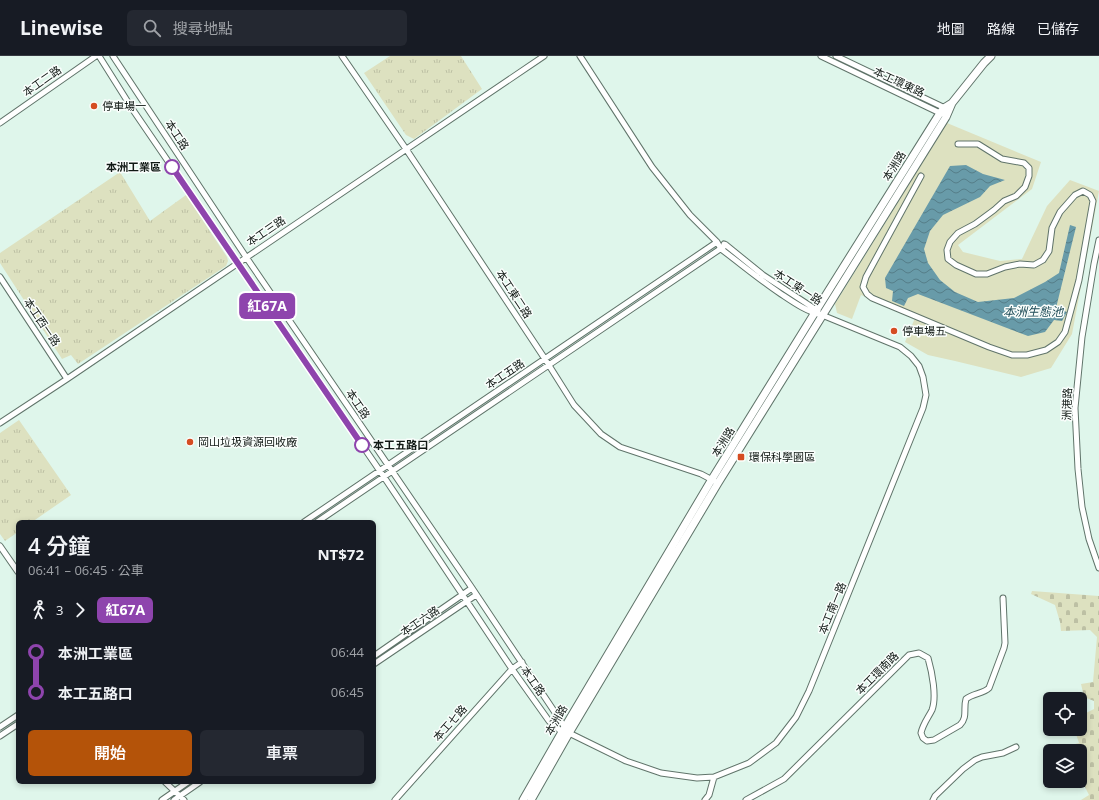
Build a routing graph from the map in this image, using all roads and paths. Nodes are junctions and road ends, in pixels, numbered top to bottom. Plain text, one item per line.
1 (98, 56) edge
2 (113, 56) edge
3 (342, 56) edge
4 (544, 56) edge
5 (580, 56) edge
6 (821, 56) edge
7 (836, 56) edge
8 (991, 56) edge
9 (946, 110) junction
10 (0, 123) edge
11 (958, 144) dead end
12 (406, 149) junction
13 (922, 176) dead end
14 (1099, 240) edge
15 (717, 242) junction
16 (724, 247) junction
17 (246, 257) junction
18 (238, 263) junction
19 (0, 277) edge
20 (818, 313) junction
21 (545, 359) junction
22 (549, 365) junction
23 (67, 379) junction
24 (0, 423) edge
25 (388, 465) junction
26 (380, 471) junction
27 (392, 471) junction
28 (384, 477) junction
29 (715, 481) junction
30 (307, 520) edge
31 (320, 520) edge
32 (0, 546) edge
33 (1099, 568) edge
34 (16, 569) edge
35 (472, 588) junction
36 (463, 594) junction
37 (476, 595) junction
38 (1003, 598) dead end
39 (468, 601) junction
40 (376, 655) edge
41 (522, 662) junction
42 (376, 663) edge
43 (512, 669) junction
44 (16, 716) edge
45 (16, 725) edge
46 (0, 728) edge
47 (565, 730) junction
48 (0, 736) edge
49 (1016, 747) dead end
50 (714, 778) junction
51 (167, 784) edge
52 (185, 784) edge
53 (197, 784) edge
54 (175, 791) junction
55 (180, 796) junction
56 (162, 800) edge
57 (174, 800) edge
58 (184, 800) edge
59 (396, 800) edge
60 (523, 800) edge
61 (531, 800) edge
62 (705, 800) edge
63 (746, 800) edge
64 (933, 800) edge

1 - 10 street, 本工二路
1 - 18 street, 本工路
2 - 17 street, 本工路
3 - 12 street, 本工東二路
4 - 12 street, 本工三路
5 - 15 street, 本工東一路
6 - 9 street, 本工環東路
7 - 9 street, 本工環東路
8 - 9 main road, 本洲路
9 - 20 main road, 本洲路
11 - 13 street
12 - 17 street, 本工三路
12 - 21 street, 本工東二路
14 - 33 street, 洲港路
15 - 16 street, 本工東一路
15 - 21 street, 本工五路
16 - 20 street, 本工東一路
16 - 22 street, 本工五路
17 - 18 street, 本工三路
17 - 25 street, 本工路
18 - 23 street, 本工三路
18 - 26 street, 本工路
19 - 23 street, 本工西一路
20 - 29 main road, 本洲路
20 - 50 street, 本工南一路
21 - 22 street, 本工東二路
21 - 25 street, 本工五路
22 - 27 street, 本工五路
22 - 29 street, 本工東二路
23 - 24 street, 本工三路
25 - 26 street, 本工五路
25 - 27 street, 本工路
26 - 28 street, 本工路
26 - 30 street, 本工五路
27 - 28 street, 本工五路
27 - 35 street, 本工路
28 - 31 street, 本工五路
28 - 36 street, 本工路
29 - 47 main road, 本洲路
32 - 34 street
35 - 36 street, 本工六路
35 - 37 street, 本工路
36 - 39 street, 本工路
36 - 40 street, 本工六路
37 - 39 street, 本工六路
37 - 41 street, 本工路
38 - 63 street, 本工環南路
39 - 42 street, 本工六路
39 - 43 street, 本工路
41 - 43 street, 本工七路
41 - 47 street, 本工路
43 - 47 street, 本工路
43 - 59 street, 本工七路
44 - 46 street
45 - 48 street
47 - 50 street, 本工南一路
47 - 60 main road, 本洲路
47 - 61 main road, 本洲路
49 - 64 street
50 - 62 street
51 - 54 street
52 - 54 street
53 - 55 street
54 - 55 street
54 - 56 street
55 - 57 street
55 - 58 street

